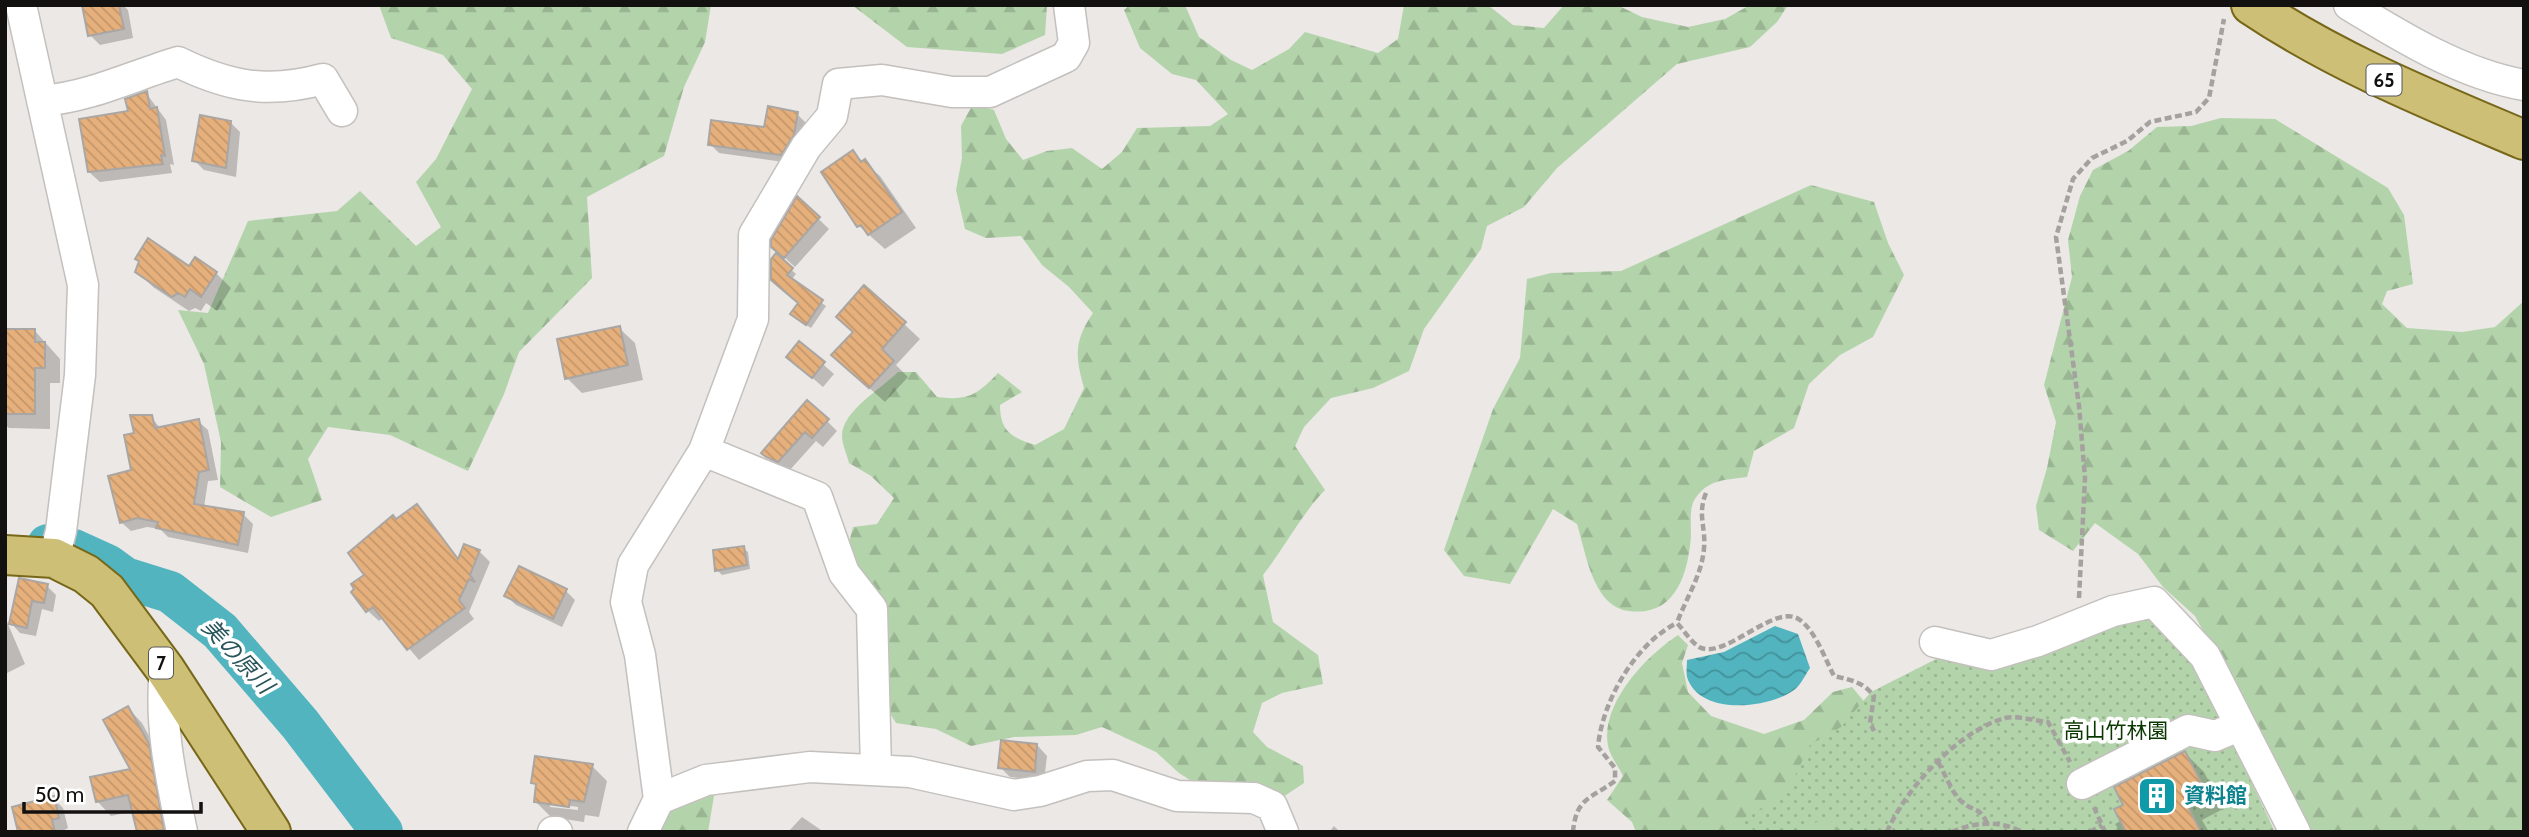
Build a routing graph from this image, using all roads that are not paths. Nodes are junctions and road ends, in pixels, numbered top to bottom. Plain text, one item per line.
1 (21, 5) edge
2 (1069, 5) edge
3 (2349, 5) edge
4 (2238, 10) edge
5 (2524, 85) edge
6 (42, 101) junction
7 (342, 111) dead end
8 (2524, 140) edge
9 (704, 451) junction
10 (57, 544) junction
11 (5, 555) edge
12 (1935, 642) dead end
13 (165, 669) junction
14 (2239, 726) junction
15 (876, 770) junction
16 (2082, 784) road end
17 (659, 799) junction
18 (268, 831) edge
19 (182, 832) edge
20 (643, 832) edge
21 (1283, 832) edge
22 (2295, 832) edge

1 - 6 street
2 - 9 street
3 - 5 street
4 - 8 main road, 65
6 - 7 street
6 - 10 street
9 - 15 street
9 - 17 street
10 - 11 main road, 7
10 - 13 main road, 7
12 - 14 street
13 - 18 main road, 7
13 - 19 street
14 - 16 street
14 - 22 street
15 - 17 street
15 - 21 street
17 - 20 street

